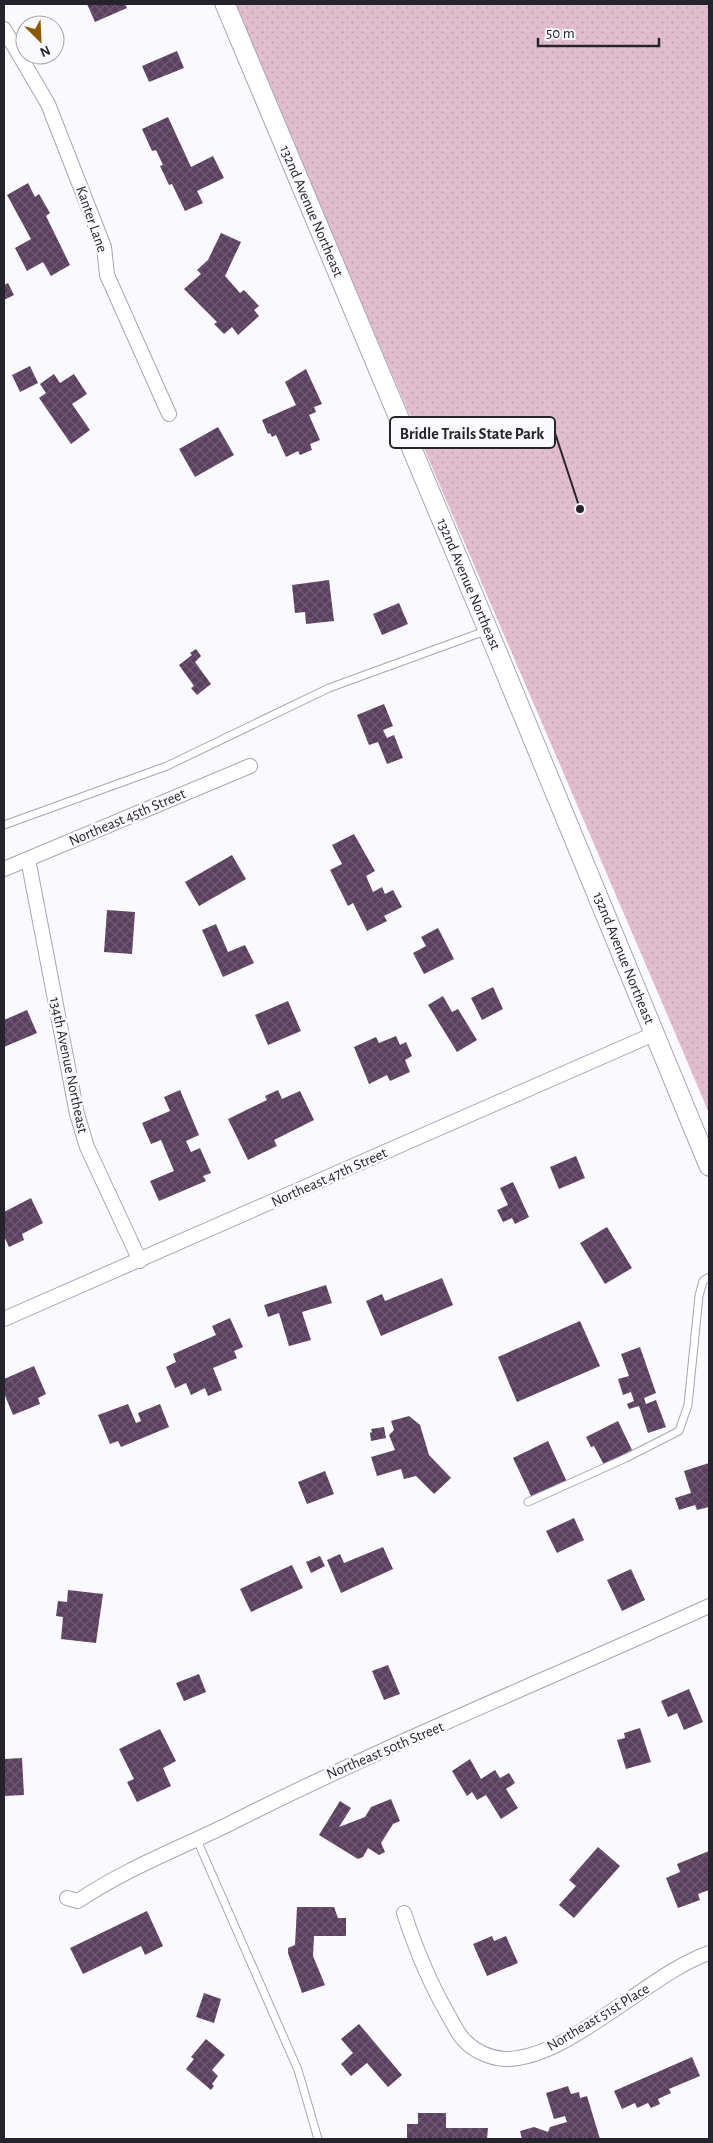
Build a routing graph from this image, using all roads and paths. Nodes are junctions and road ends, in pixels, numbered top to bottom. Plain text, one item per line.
1 (225, 4) edge
2 (4, 29) edge
3 (169, 414) dead end
4 (488, 630) junction
5 (250, 766) dead end
6 (4, 825) edge
7 (28, 859) junction
8 (4, 869) edge
9 (654, 1034) junction
10 (709, 1166) edge
11 (140, 1261) junction
12 (709, 1276) edge
13 (4, 1319) edge
14 (528, 1502) dead end
15 (709, 1606) edge
16 (197, 1840) junction
17 (67, 1898) dead end
18 (404, 1913) dead end
19 (709, 1953) edge
20 (318, 2139) edge

1 - 4 street, 132nd Avenue Northeast
2 - 3 street, Kanter Lane
4 - 6 lane
4 - 9 street, 132nd Avenue Northeast
5 - 7 street, Northeast 45th Street
7 - 8 street, Northeast 45th Street
7 - 11 street, 134th Avenue Northeast
9 - 10 street, 132nd Avenue Northeast
9 - 11 street, Northeast 47th Street
11 - 13 street, Northeast 47th Street
12 - 14 lane
15 - 16 street, Northeast 50th Street
16 - 17 street, Northeast 50th Street
16 - 20 lane
18 - 19 street, Northeast 51st Place

